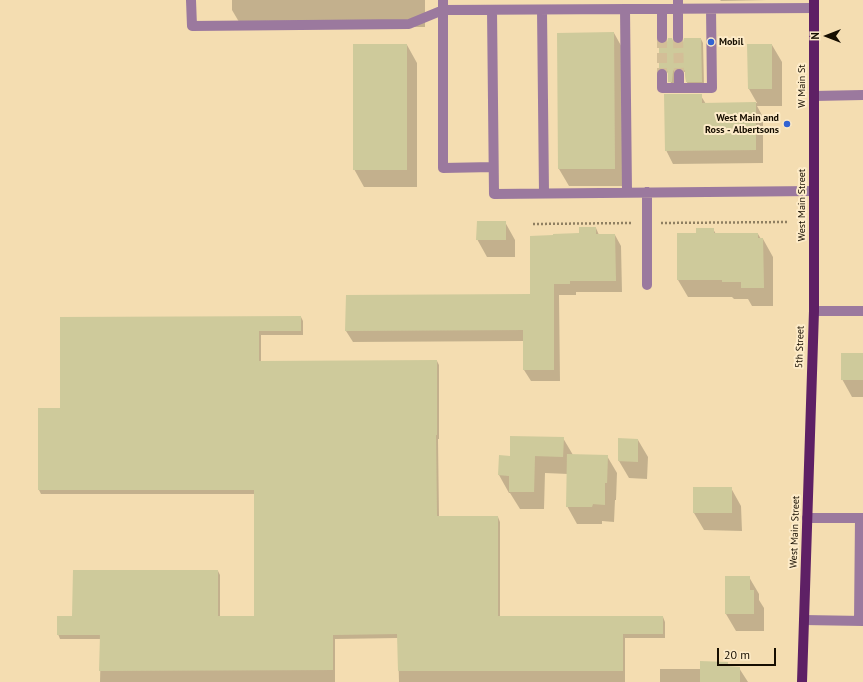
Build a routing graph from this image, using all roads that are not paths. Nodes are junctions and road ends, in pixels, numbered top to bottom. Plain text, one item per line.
1 (191, 0) edge
2 (678, 4) edge
3 (814, 4) edge
4 (443, 5) edge
5 (626, 9) junction
6 (662, 9) junction
7 (711, 9) junction
8 (492, 10) junction
9 (542, 10) junction
10 (662, 38) tunnel mouth
11 (678, 38) tunnel mouth
12 (662, 74) tunnel mouth
13 (679, 74) tunnel mouth
14 (679, 88) junction
15 (863, 95) edge
16 (814, 96) junction
17 (814, 124) joint
18 (493, 167) junction
19 (814, 190) junction
20 (627, 192) junction
21 (647, 192) junction
22 (544, 193) junction
23 (647, 285) dead end
24 (814, 311) junction
25 (863, 311) edge
26 (811, 383) joint
27 (807, 518) junction
28 (862, 518) edge
29 (861, 575) edge
30 (804, 620) junction
31 (861, 621) edge
32 (802, 682) edge

1 - 4 street
2 - 6 street
2 - 7 street
2 - 11 street
3 - 7 street
3 - 16 main road, W Main St
4 - 8 street
4 - 18 street
5 - 6 street
5 - 9 street
5 - 20 street
6 - 10 street
7 - 14 street
8 - 9 street
8 - 18 street
9 - 22 street
12 - 14 street
13 - 14 street
15 - 16 street
16 - 17 main road, W Main St
17 - 19 main road, West Main Street
18 - 22 street
19 - 21 street
19 - 24 main road, West Main Street
20 - 21 street
20 - 22 street
21 - 23 street
24 - 25 street
24 - 26 main road, 5th Street
26 - 27 main road, West Main Street
27 - 28 street
27 - 30 main road, West Main Street
28 - 29 street
29 - 31 street
30 - 31 street
30 - 32 main road, West Main Street

